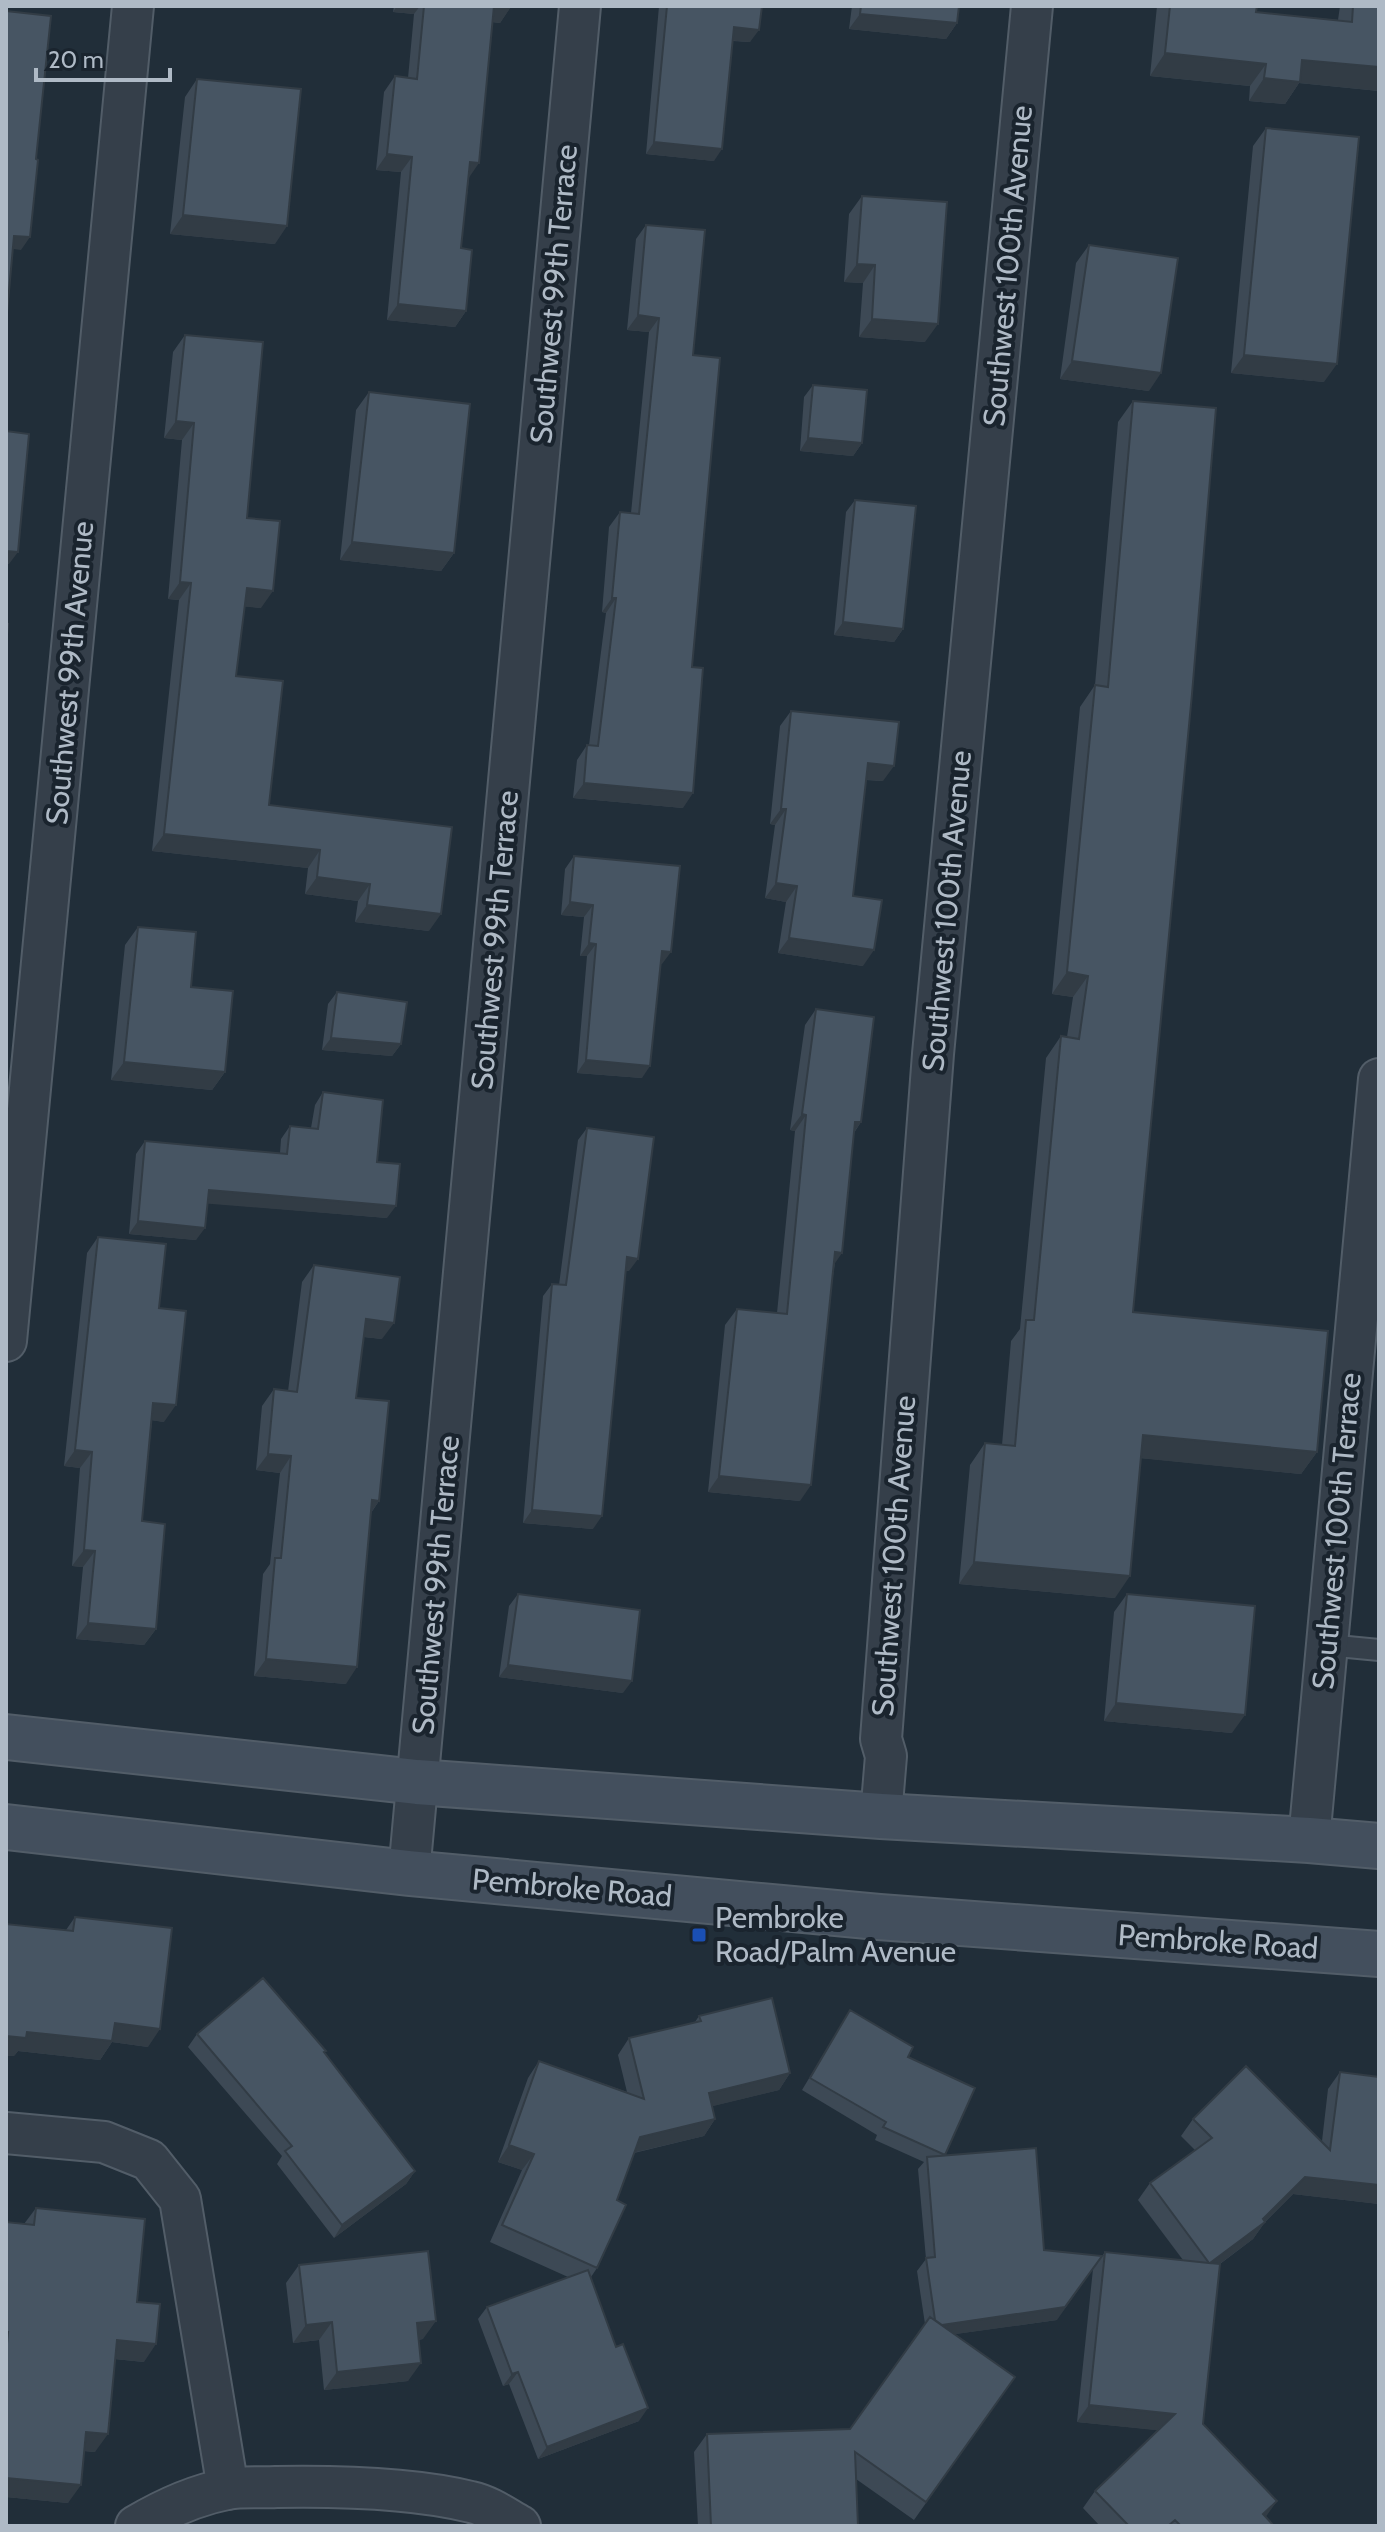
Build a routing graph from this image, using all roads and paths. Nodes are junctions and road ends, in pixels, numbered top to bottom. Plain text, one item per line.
1 (133, 6) edge
2 (580, 6) edge
3 (1032, 6) edge
4 (1379, 1079) edge
5 (1369, 1301) edge
6 (6, 1341) edge
7 (1327, 1645) junction
8 (1378, 1648) edge
9 (6, 1737) edge
10 (417, 1782) junction
11 (881, 1816) junction
12 (6, 1827) edge
13 (1309, 1840) junction
14 (1379, 1846) edge
15 (409, 1873) junction
16 (1379, 1954) edge
17 (6, 2133) edge
18 (228, 2489) junction
19 (136, 2526) edge
20 (520, 2526) edge

1 - 6 street, Southwest 99th Avenue
2 - 10 street, Southwest 99th Terrace
3 - 11 street, Southwest 100th Avenue
4 - 5 street, Southwest 100th Terrace
5 - 7 street, Southwest 100th Terrace
7 - 8 lane
7 - 13 street, Southwest 100th Terrace
9 - 10 main road
10 - 11 main road
10 - 15 street, Southwest 99th Terrace
11 - 13 main road
12 - 15 main road, Pembroke Road
13 - 14 main road
15 - 16 main road, Pembroke Road
17 - 18 street
18 - 19 street
18 - 20 street

